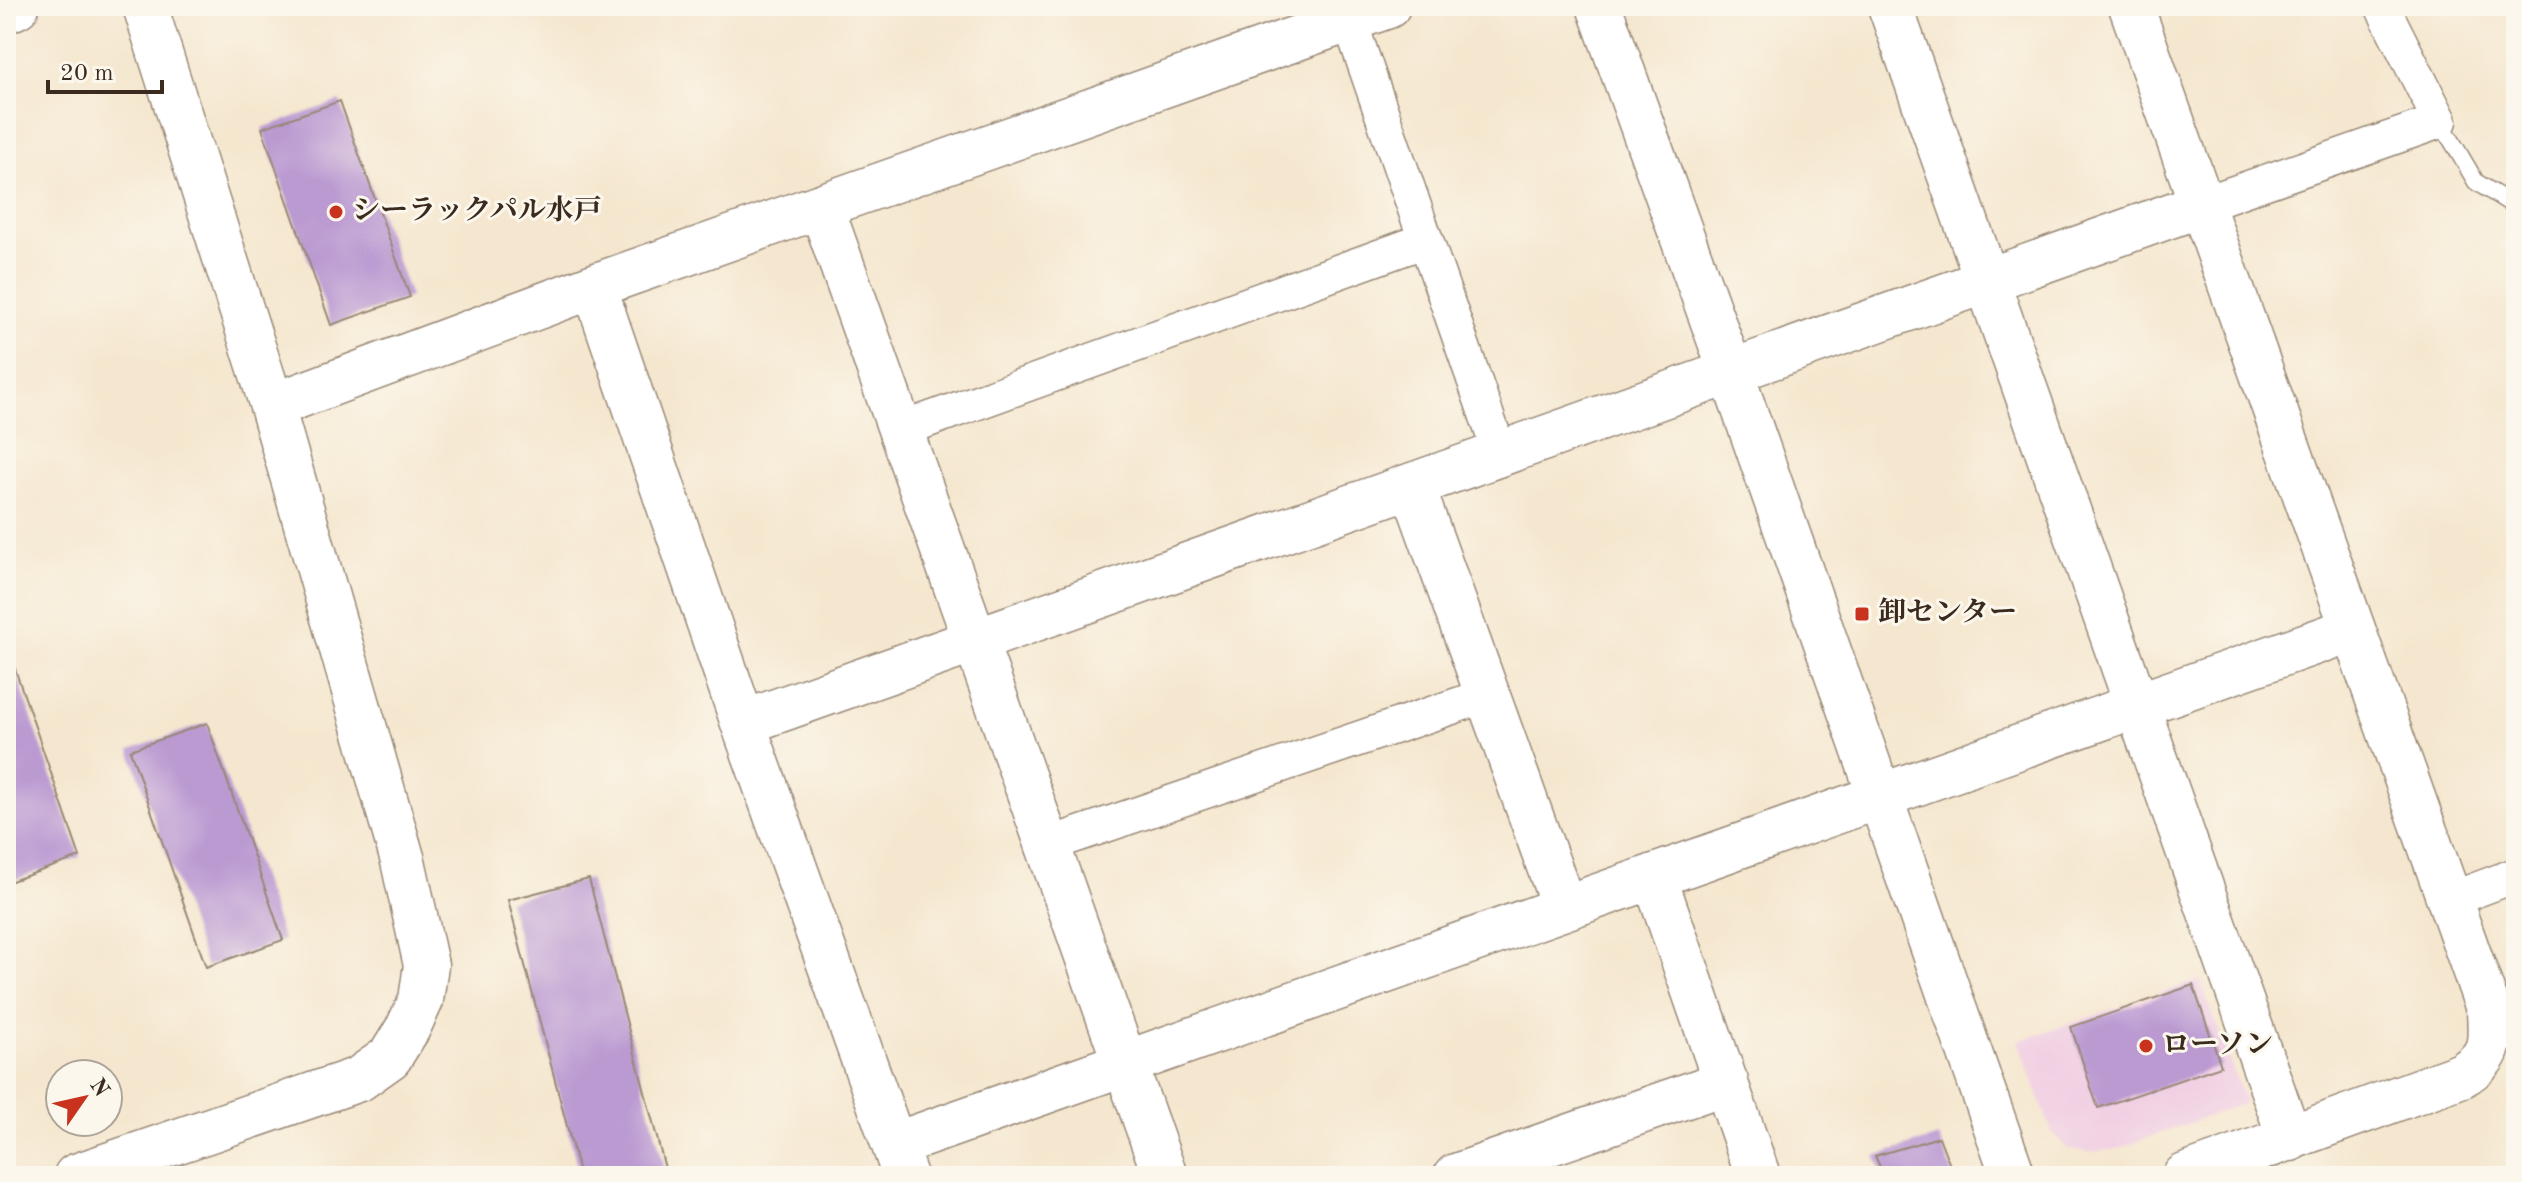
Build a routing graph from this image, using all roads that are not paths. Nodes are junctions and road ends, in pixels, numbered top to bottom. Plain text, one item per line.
1 (17, 6) edge
2 (145, 6) edge
3 (1599, 6) edge
4 (1890, 6) edge
5 (2131, 6) edge
6 (2382, 6) edge
7 (6, 11) edge
8 (1369, 12) edge
9 (2440, 121) junction
10 (2203, 204) junction
11 (821, 206) junction
12 (2516, 207) edge
13 (1426, 240) junction
14 (1986, 282) junction
15 (594, 286) junction
16 (1731, 372) junction
17 (272, 406) junction
18 (900, 430) junction
19 (1500, 454) junction
20 (1412, 485) junction
21 (2353, 629) junction
22 (975, 641) junction
23 (1487, 695) junction
24 (2137, 705) junction
25 (743, 723) junction
26 (1879, 796) junction
27 (1047, 845) junction
28 (2516, 875) edge
29 (1654, 876) junction
30 (2449, 900) junction
31 (1564, 908) junction
32 (1125, 1063) junction
33 (1726, 1082) junction
34 (2290, 1139) junction
35 (900, 1160) edge
36 (76, 1176) edge
37 (1165, 1176) edge
38 (1456, 1176) edge
39 (1758, 1176) edge
40 (2013, 1176) edge
41 (2185, 1176) edge

1 - 7 street
2 - 17 street
3 - 16 street
4 - 14 street
5 - 10 street
6 - 9 street
8 - 11 street
8 - 13 street
9 - 10 street
9 - 12 lane
10 - 14 street
10 - 21 street
11 - 15 street
11 - 18 street
13 - 18 street
13 - 19 street
14 - 16 street
14 - 24 street
15 - 17 street
15 - 25 street
16 - 19 street
16 - 26 street
17 - 36 street
18 - 22 street
19 - 20 street
20 - 22 street
20 - 23 street
21 - 24 street
21 - 30 street
22 - 25 street
22 - 27 street
23 - 27 street
23 - 31 street
24 - 26 street
24 - 34 street
25 - 35 street
26 - 29 street
26 - 40 street
27 - 32 street
28 - 30 street
29 - 31 street
29 - 33 street
30 - 34 street
31 - 32 street
32 - 35 street
32 - 37 street
33 - 38 street
33 - 39 street
34 - 41 street

